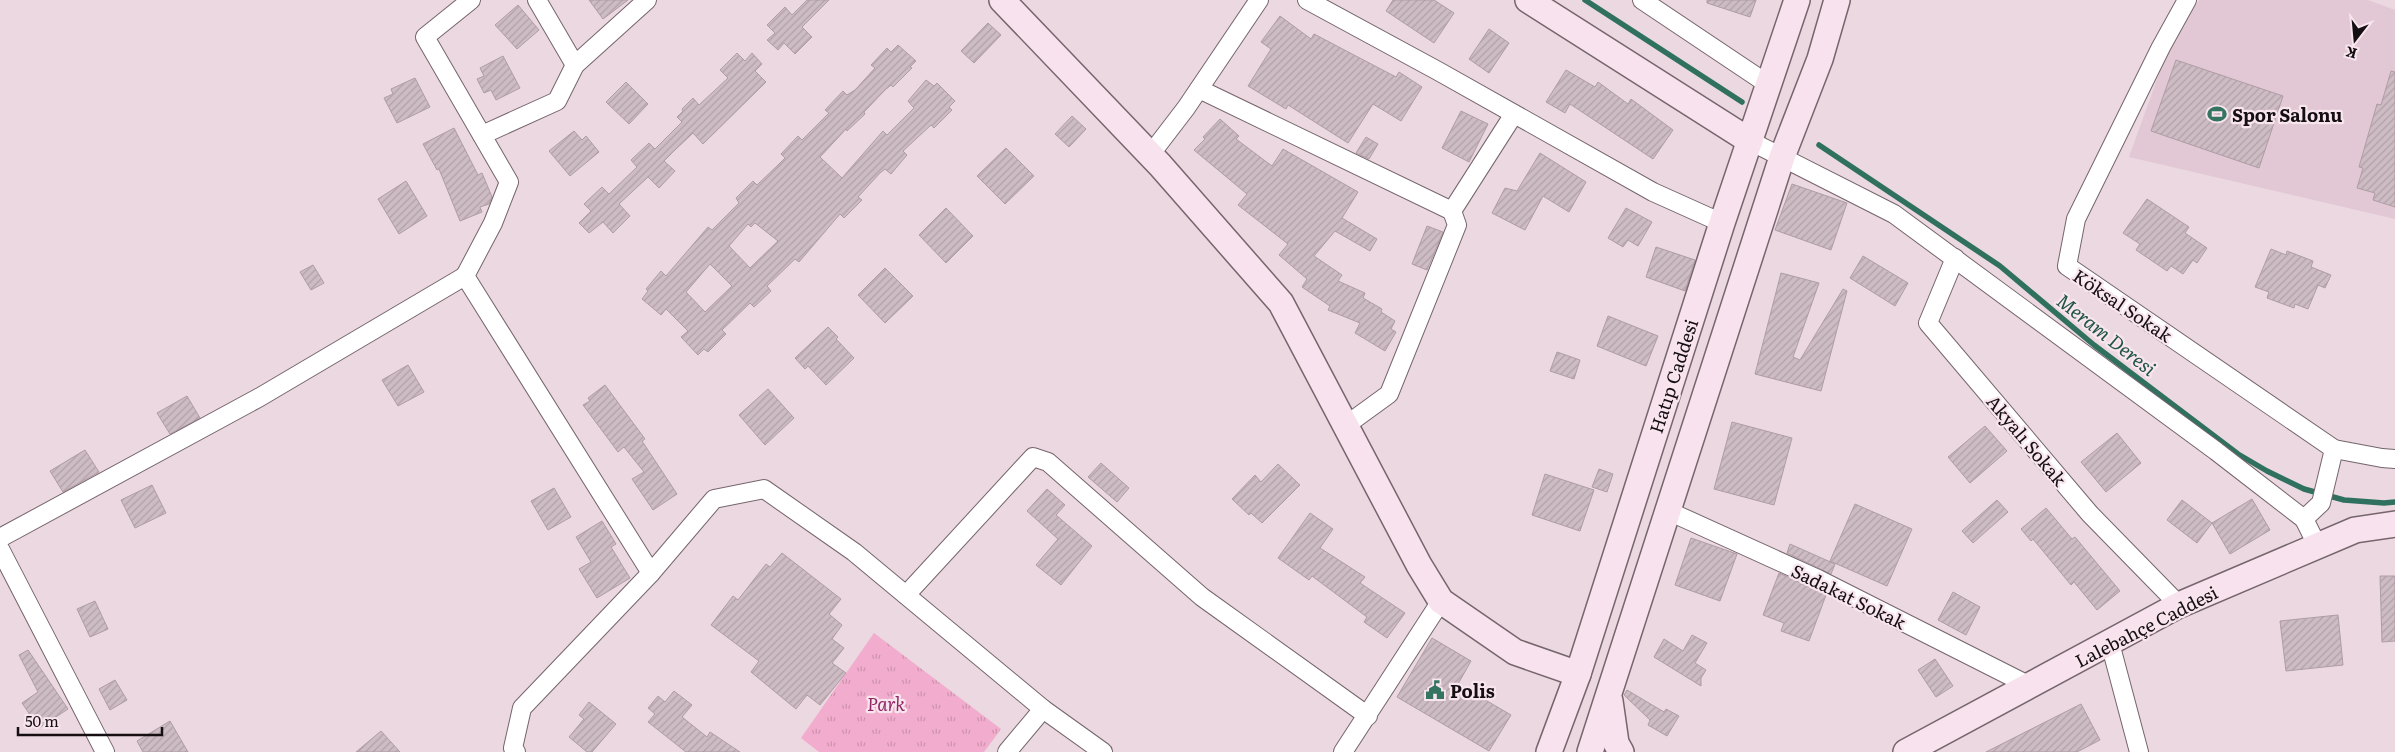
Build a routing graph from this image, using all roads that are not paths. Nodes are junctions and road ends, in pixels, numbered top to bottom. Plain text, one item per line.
1 (471, 0) edge
2 (537, 0) edge
3 (647, 0) edge
4 (1002, 0) edge
5 (1259, 0) edge
6 (1307, 0) edge
7 (1528, 0) edge
8 (1642, 0) edge
9 (1797, 0) edge
10 (1837, 0) edge
11 (2187, 0) edge
12 (575, 65) junction
13 (1769, 85) junction
14 (1199, 89) junction
15 (1514, 114) junction
16 (482, 135) junction
17 (1750, 141) junction
18 (1150, 155) junction
19 (1782, 157) junction
20 (1452, 211) junction
21 (1722, 222) junction
22 (1955, 258) junction
23 (465, 276) junction
24 (1345, 426) junction
25 (2334, 449) junction
26 (2395, 459) edge
27 (1666, 510) junction
28 (2304, 519) junction
29 (2395, 524) edge
30 (0, 538) edge
31 (2317, 545) junction
32 (0, 549) edge
33 (651, 574) junction
34 (906, 595) junction
35 (1442, 601) junction
36 (2179, 605) junction
37 (2110, 643) junction
38 (1578, 674) junction
39 (2030, 686) junction
40 (1609, 694) junction
41 (1044, 709) junction
42 (1368, 716) junction
43 (105, 752) edge
44 (516, 752) edge
45 (1007, 752) edge
46 (1103, 752) edge
47 (1343, 752) edge
48 (1549, 752) edge
49 (1590, 752) edge
50 (1620, 752) edge
51 (1906, 752) edge
52 (2138, 752) edge

1 - 16 street
2 - 12 street
3 - 12 street
4 - 18 street
5 - 14 street
6 - 15 street
7 - 17 street
8 - 13 street
9 - 13 street, Hatıp Caddesi
10 - 19 street, Hatıp Caddesi
11 - 25 street, Köksal Sokak
12 - 16 street
13 - 17 street, Hatıp Caddesi
14 - 18 street
14 - 20 street
15 - 20 street
15 - 21 street
16 - 23 street
17 - 19 street
17 - 21 street, Hatıp Caddesi
18 - 24 street
19 - 22 street
19 - 27 street, Hatıp Caddesi
20 - 24 street
21 - 38 street, Hatıp Caddesi
22 - 28 street
22 - 36 street, Akyalı Sokak
23 - 30 street
23 - 33 street
24 - 35 street
25 - 26 street
25 - 28 street
27 - 39 street, Sadakat Sokak
27 - 40 street, Hatıp Caddesi
28 - 31 street
29 - 31 street, Lalebahçe Caddesi
31 - 36 street, Lalebahçe Caddesi
32 - 43 street
33 - 34 street
33 - 44 street
34 - 41 street
34 - 42 street
35 - 38 street
35 - 42 street
36 - 37 street, Lalebahçe Caddesi
37 - 39 street, Lalebahçe Caddesi
37 - 52 street
38 - 48 street, Hatıp Caddesi
39 - 51 street, Lalebahçe Caddesi
40 - 49 street, Hatıp Caddesi
40 - 50 street
41 - 45 street
41 - 46 street
42 - 47 street

